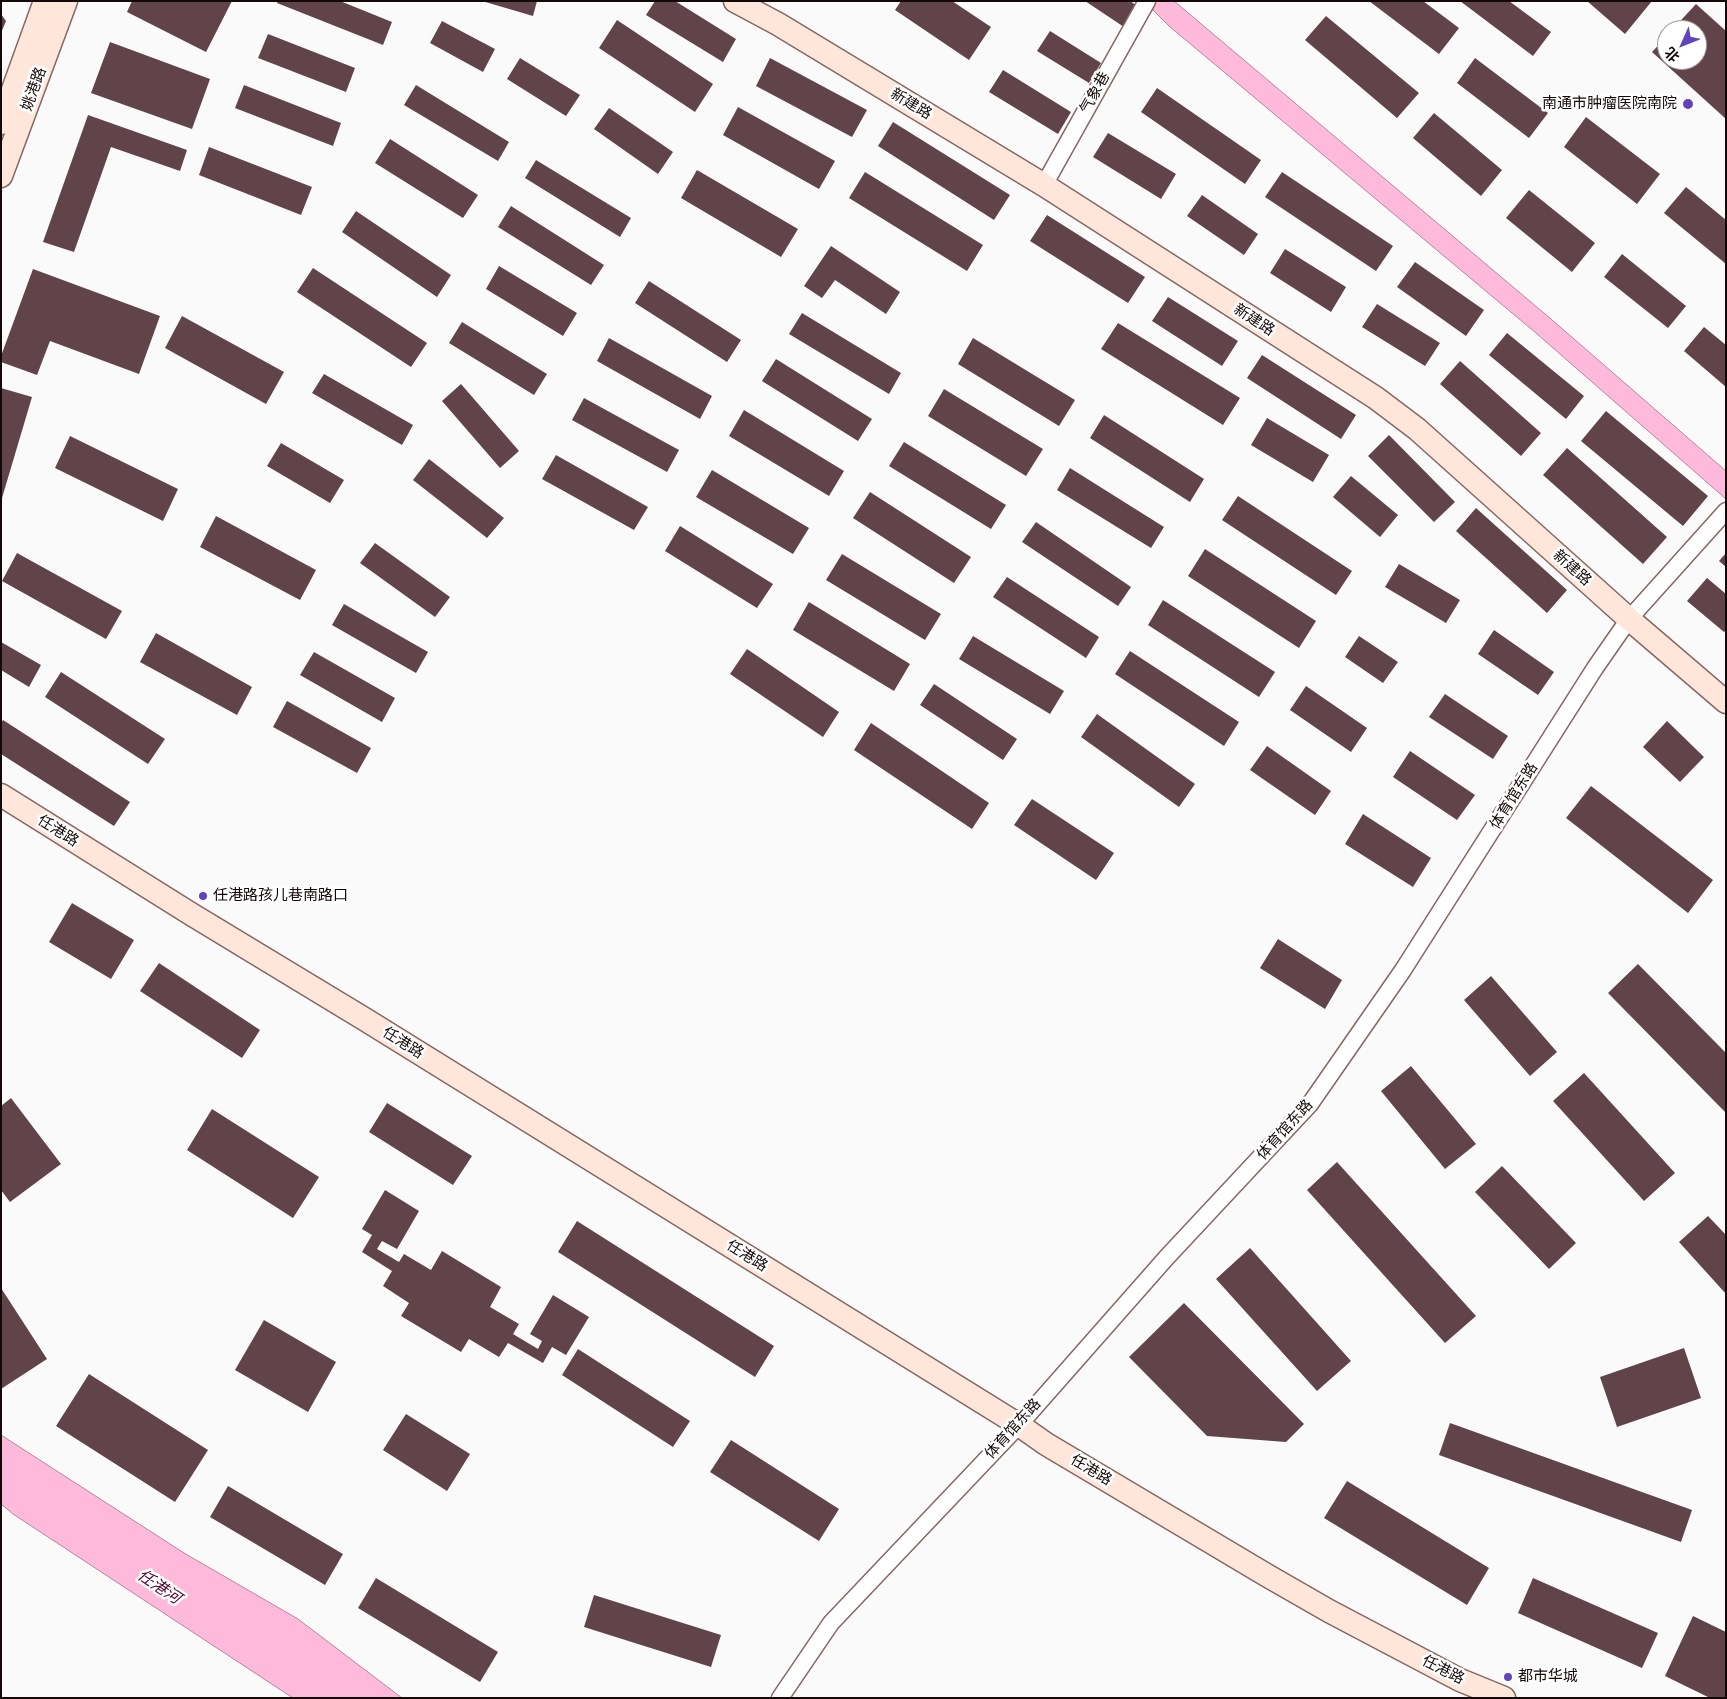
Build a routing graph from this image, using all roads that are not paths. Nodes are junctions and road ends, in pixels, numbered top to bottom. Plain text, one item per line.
1 (66, 1) edge
2 (735, 1) edge
3 (1146, 4) edge
4 (39, 7) edge
5 (1, 123) edge
6 (1, 176) edge
7 (1044, 185) junction
8 (1726, 511) edge
9 (1629, 619) junction
10 (1726, 702) edge
11 (1, 795) edge
12 (1019, 1425) junction
13 (780, 1698) edge
14 (1504, 1698) edge

1 - 6 street, 姚港路
2 - 7 street, 新建路
3 - 7 street, 气象巷
4 - 5 street, 姚港路
7 - 9 street, 新建路
8 - 9 street, 体育馆东路
9 - 10 street, 新建路
9 - 12 street, 体育馆东路
11 - 12 street, 任港路
12 - 13 street, 体育馆东路
12 - 14 street, 任港路

